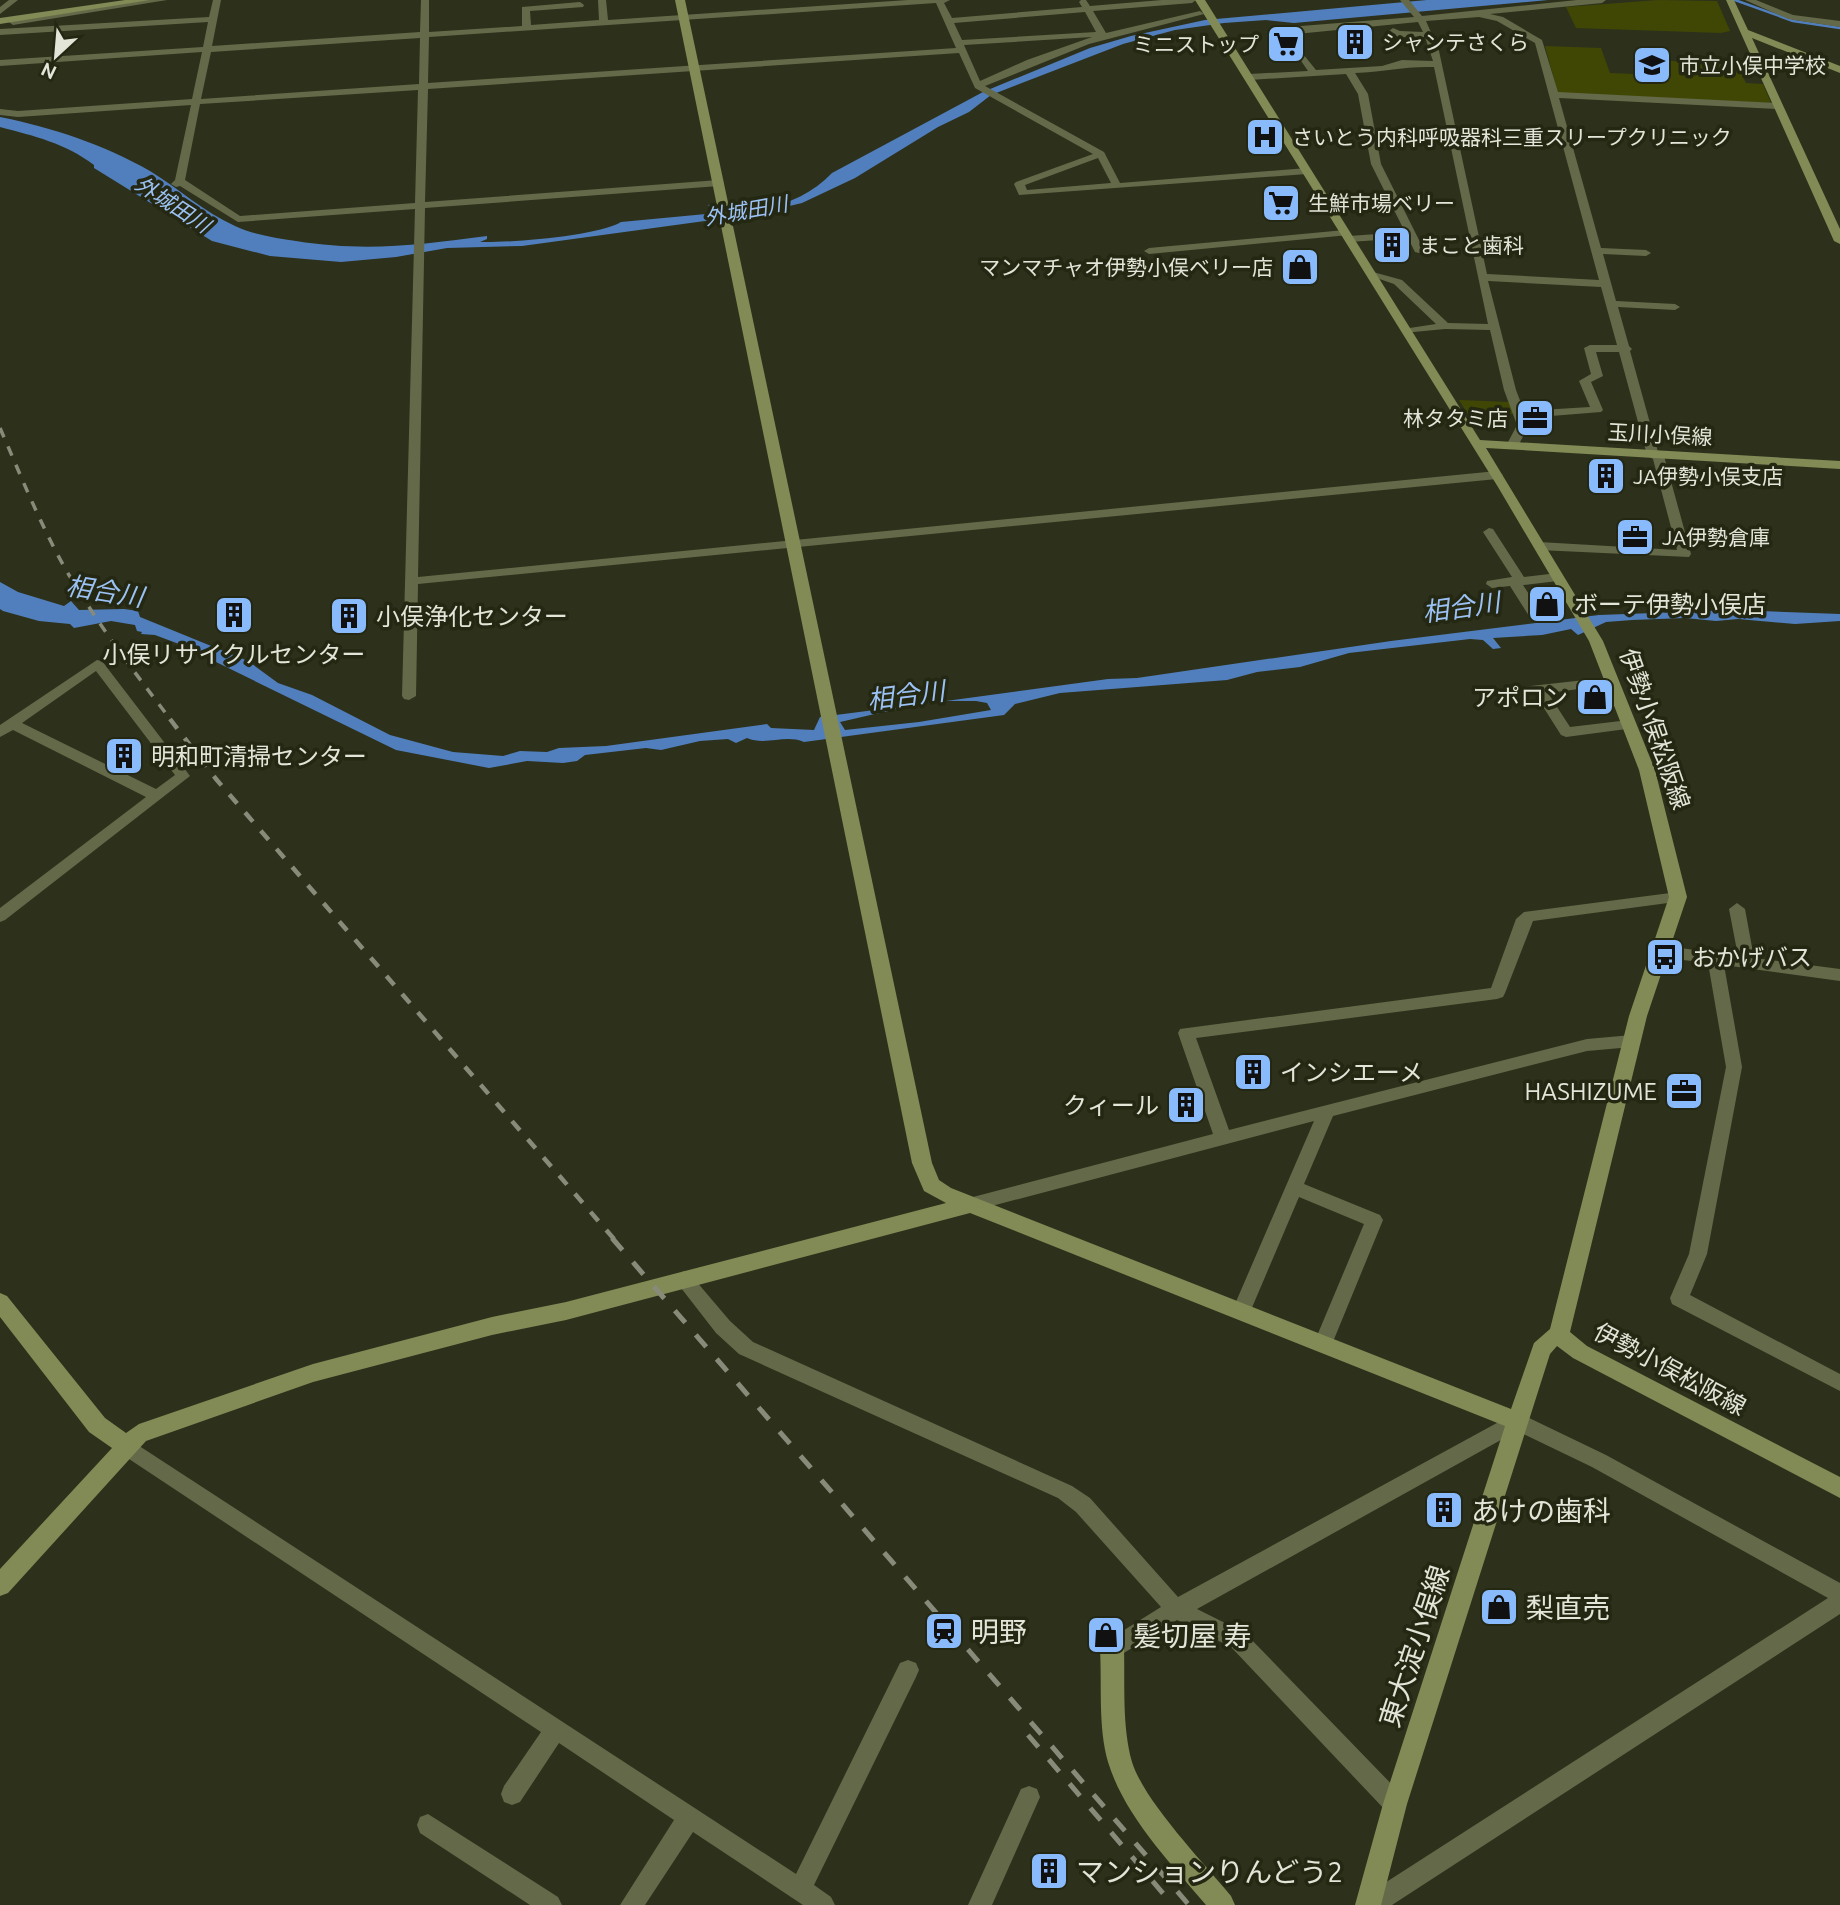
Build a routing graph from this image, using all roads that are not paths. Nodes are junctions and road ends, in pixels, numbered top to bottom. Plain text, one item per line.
1 (14, 0) edge
2 (123, 0) edge
3 (145, 0) edge
4 (163, 0) edge
5 (217, 0) edge
6 (425, 0) edge
7 (602, 0) edge
8 (680, 0) edge
9 (793, 0) edge
10 (939, 0) edge
11 (946, 0) edge
12 (1192, 0) edge
13 (1200, 0) edge
14 (1404, 0) edge
15 (1602, 0) edge
16 (1730, 0) edge
17 (1749, 0) edge
18 (1153, 2) edge
19 (1084, 4) edge
20 (580, 5) dead end
21 (796, 10) junction
22 (0, 11) edge
23 (1204, 13) junction
24 (1479, 14) junction
25 (684, 17) junction
26 (213, 19) junction
27 (1422, 19) junction
28 (949, 20) junction
29 (0, 21) edge
30 (604, 23) junction
31 (1840, 24) edge
32 (527, 29) junction
33 (1393, 31) dead end
34 (0, 32) edge
35 (1745, 32) junction
36 (1276, 33) dead end
37 (1104, 35) junction
38 (1429, 35) junction
39 (424, 36) junction
40 (961, 47) junction
41 (206, 50) junction
42 (1299, 52) dead end
43 (0, 63) edge
44 (1438, 64) junction
45 (694, 68) junction
46 (1840, 70) edge
47 (1349, 71) junction
48 (1313, 72) junction
49 (1249, 77) junction
50 (979, 86) junction
51 (422, 87) junction
52 (1554, 95) junction
53 (194, 102) junction
54 (1777, 106) junction
55 (0, 112) edge
56 (1101, 153) junction
57 (1307, 171) junction
58 (719, 183) junction
59 (1117, 186) junction
60 (419, 206) junction
61 (1411, 235) junction
62 (1347, 236) junction
63 (1840, 241) edge
64 (1419, 250) dead end
65 (1149, 251) dead end
66 (1598, 251) junction
67 (1646, 253) dead end
68 (1373, 275) junction
69 (1482, 276) junction
70 (1607, 284) junction
71 (1613, 304) junction
72 (1675, 307) dead end
73 (1445, 326) junction
74 (1494, 327) junction
75 (1407, 331) junction
76 (1626, 349) junction
77 (1521, 415) junction
78 (1477, 444) junction
79 (1656, 456) junction
80 (1840, 465) edge
81 (1505, 466) junction
82 (1489, 532) dead end
83 (792, 543) junction
84 (1539, 546) junction
85 (1558, 577) junction
86 (412, 581) junction
87 (1516, 581) junction
88 (1492, 584) dead end
89 (1534, 612) dead end
90 (1612, 681) junction
91 (1539, 690) junction
92 (1506, 694) dead end
93 (409, 696) dead end
94 (1629, 725) junction
95 (6, 728) edge
96 (157, 796) junction
97 (1678, 897) junction
98 (1737, 909) dead end
99 (0, 916) edge
100 (1659, 951) junction
101 (1715, 960) junction
102 (1747, 964) junction
103 (1840, 975) edge
104 (1632, 1041) junction
105 (1327, 1111) junction
106 (1223, 1137) junction
107 (1294, 1187) junction
108 (973, 1204) junction
109 (684, 1279) junction
110 (0, 1302) edge
111 (1241, 1311) junction
112 (1559, 1335) junction
113 (1323, 1343) junction
114 (1840, 1382) edge
115 (1517, 1421) junction
116 (127, 1447) junction
117 (1840, 1488) edge
118 (0, 1585) edge
119 (1840, 1594) edge
120 (1840, 1602) edge
121 (1176, 1609) junction
122 (1112, 1649) joint
123 (908, 1670) dead end
124 (556, 1728) junction
125 (512, 1794) dead end
126 (1029, 1797) dead end
127 (1395, 1804) junction
128 (690, 1816) junction
129 (428, 1825) dead end
130 (800, 1889) junction
131 (550, 1905) edge
132 (632, 1905) edge
133 (823, 1905) edge
134 (980, 1905) edge
135 (1222, 1905) edge
136 (1370, 1905) edge

1 - 22 street
2 - 29 street
3 - 29 street
4 - 29 street
5 - 26 street
6 - 39 street
7 - 30 street
8 - 25 street
9 - 21 street
10 - 11 street
10 - 21 street
10 - 28 street
12 - 18 street
13 - 23 street, 伊勢小俣松阪線
14 - 27 street
15 - 24 street
16 - 35 street
17 - 31 street
18 - 19 street
19 - 28 street
19 - 37 street
20 - 32 street
21 - 25 street
23 - 37 street
23 - 49 street, 伊勢小俣松阪線
24 - 27 street
24 - 52 street
25 - 30 street
25 - 45 street
26 - 34 street
26 - 41 street
27 - 36 street
27 - 38 street
28 - 40 street
30 - 32 street
32 - 39 street
33 - 38 street
35 - 46 street
35 - 54 street
37 - 40 street
37 - 50 street
38 - 44 street
39 - 41 street
39 - 51 street
40 - 45 street
40 - 50 street
41 - 43 street
41 - 53 street
42 - 48 street
44 - 47 street
44 - 69 street
45 - 51 street
45 - 58 street
47 - 48 street
47 - 61 street
48 - 49 street
49 - 57 street, 伊勢小俣松阪線
50 - 56 street
51 - 53 street
51 - 60 street
52 - 54 street
52 - 66 street
53 - 55 street
53 - 60 street
54 - 63 street
56 - 59 street
56 - 59 street
57 - 59 street
57 - 62 street, 伊勢小俣松阪線
58 - 60 street
58 - 83 street
60 - 86 street
61 - 62 street
61 - 64 street
62 - 65 street
62 - 68 street, 伊勢小俣松阪線
66 - 67 street
66 - 70 street
68 - 73 street
68 - 75 street, 伊勢小俣松阪線
69 - 70 street
69 - 74 street
70 - 71 street
71 - 72 street
71 - 76 street
73 - 74 street
73 - 75 street
74 - 77 street
75 - 78 street, 伊勢小俣松阪線
76 - 77 street
76 - 79 street
77 - 81 street
78 - 81 street
78 - 81 street, 伊勢小俣松阪線
79 - 80 street, 玉川小俣線
79 - 81 street, 玉川小俣線
79 - 84 street
81 - 83 street
81 - 84 street, 伊勢小俣松阪線
82 - 87 street
83 - 86 street
83 - 108 street
84 - 85 street, 伊勢小俣松阪線
85 - 87 street
85 - 90 street, 伊勢小俣松阪線
86 - 93 street
87 - 88 street
87 - 89 street
90 - 91 street
90 - 94 street, 伊勢小俣松阪線
91 - 92 street
91 - 94 street
94 - 97 street, 伊勢小俣松阪線
95 - 96 street
95 - 96 street
96 - 99 street
97 - 100 street, 伊勢小俣松阪線
97 - 106 street
98 - 102 street
100 - 101 street
100 - 104 street, 伊勢小俣松阪線
101 - 102 street
101 - 114 street
102 - 103 street
104 - 105 street
104 - 112 street, 伊勢小俣松阪線
105 - 106 street
105 - 107 street
106 - 108 street
107 - 111 street
107 - 113 street
108 - 109 street
108 - 111 street
109 - 116 street
109 - 121 street
110 - 116 street
111 - 113 street
112 - 115 street, 東大淀小俣線
112 - 117 street, 伊勢小俣松阪線
113 - 115 street
115 - 119 street
115 - 121 street
115 - 127 street, 東大淀小俣線
116 - 118 street
116 - 124 street
120 - 136 street
121 - 122 street
121 - 127 street
122 - 135 street
123 - 130 street
124 - 125 street
124 - 128 street
126 - 134 street
127 - 136 street, 東大淀小俣線
128 - 130 street
128 - 132 street
129 - 131 street
130 - 133 street

